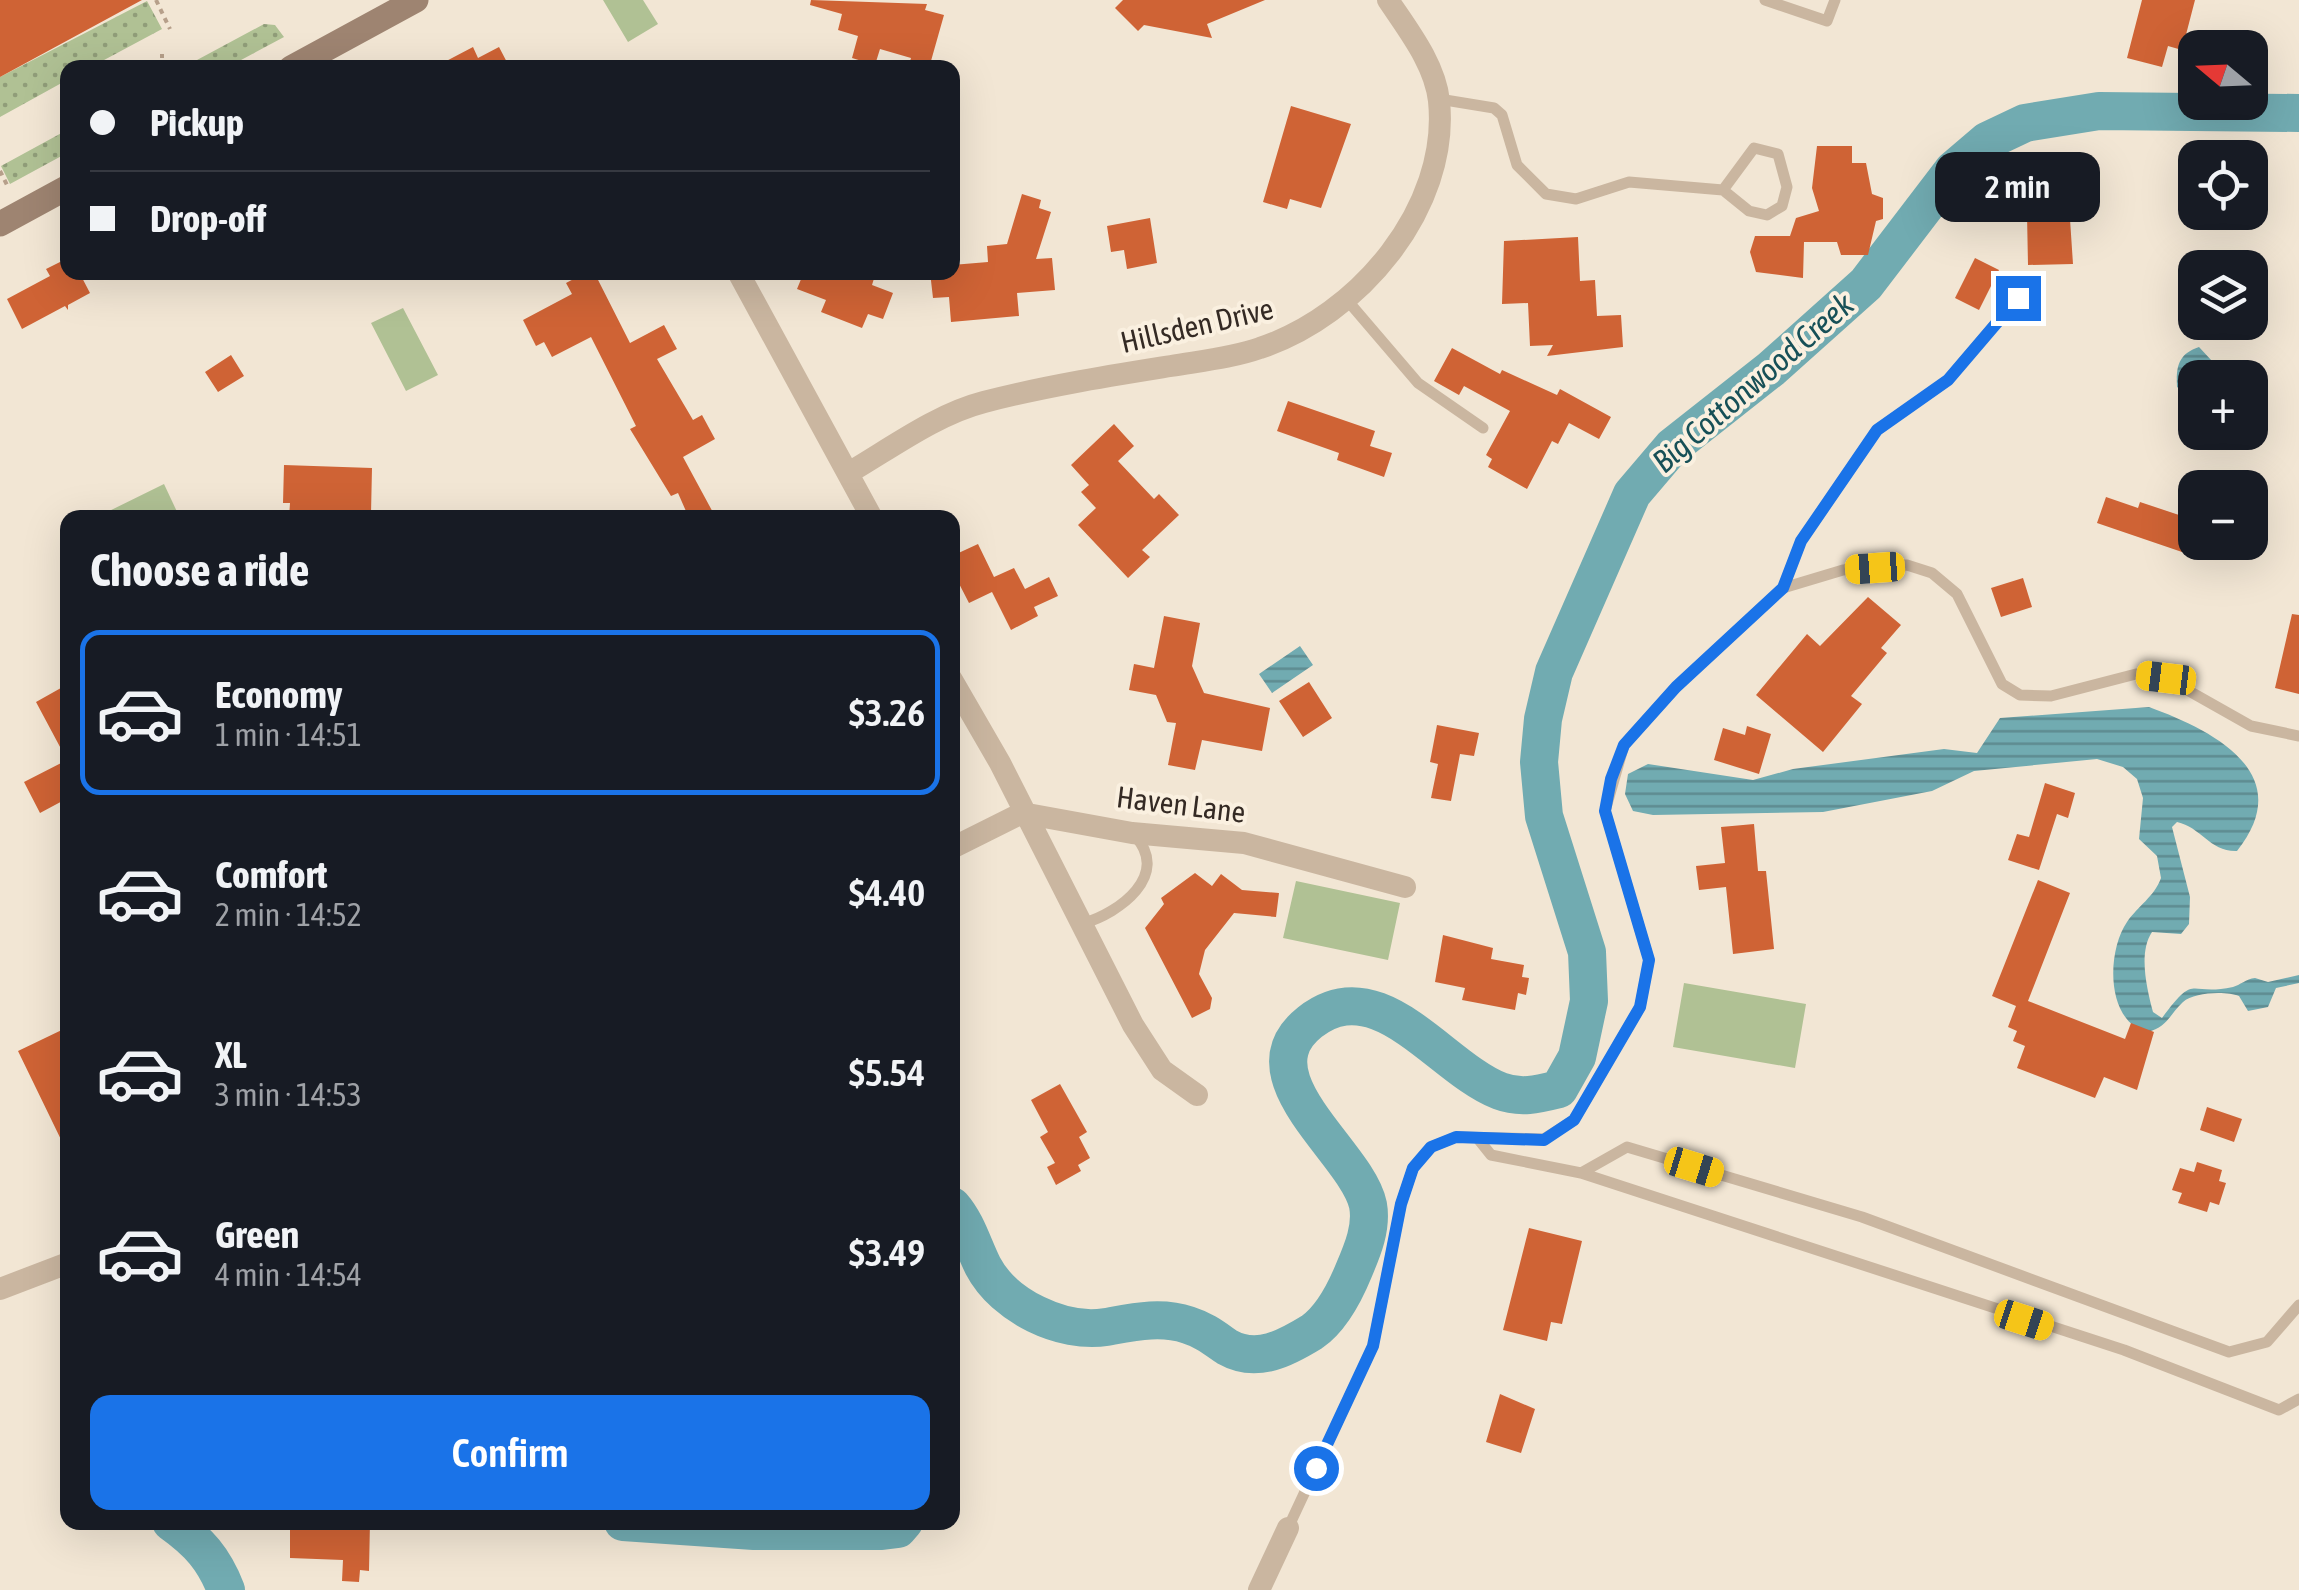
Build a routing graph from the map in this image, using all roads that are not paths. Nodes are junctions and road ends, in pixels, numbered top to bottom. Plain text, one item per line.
1 (416, 0) edge
2 (1388, 0) edge
3 (1765, 0) edge
4 (1835, 0) edge
5 (306, 60) edge
6 (1439, 99) junction
7 (1723, 190) junction
8 (60, 192) edge
9 (0, 224) edge
10 (742, 280) edge
11 (2018, 298) dead end
12 (1347, 300) junction
13 (1483, 428) dead end
14 (850, 472) junction
15 (868, 510) edge
16 (1783, 588) junction
17 (960, 694) edge
18 (2299, 736) edge
19 (1022, 813) junction
20 (1132, 833) junction
21 (960, 844) edge
22 (1406, 887) dead end
23 (1084, 923) junction
24 (1198, 1095) dead end
25 (1480, 1140) junction
26 (1581, 1173) junction
27 (60, 1266) edge
28 (0, 1288) edge
29 (2299, 1304) edge
30 (2299, 1399) edge
31 (1288, 1528) joint
32 (1259, 1590) edge

1 - 5 main road
2 - 6 street, Hillsden Drive
3 - 4 lane
6 - 7 lane
6 - 12 street, Hillsden Drive
7 - 7 lane
8 - 9 main road
10 - 14 street
11 - 16 lane
12 - 13 lane
12 - 14 street, Hillsden Drive
14 - 15 street
16 - 18 lane
16 - 25 lane
17 - 19 street
19 - 20 street, Haven Lane
19 - 21 street
19 - 23 street
20 - 22 street, Haven Lane
20 - 23 lane
23 - 24 street
25 - 26 lane
25 - 31 lane
26 - 29 lane
26 - 30 lane
27 - 28 street
31 - 32 street

